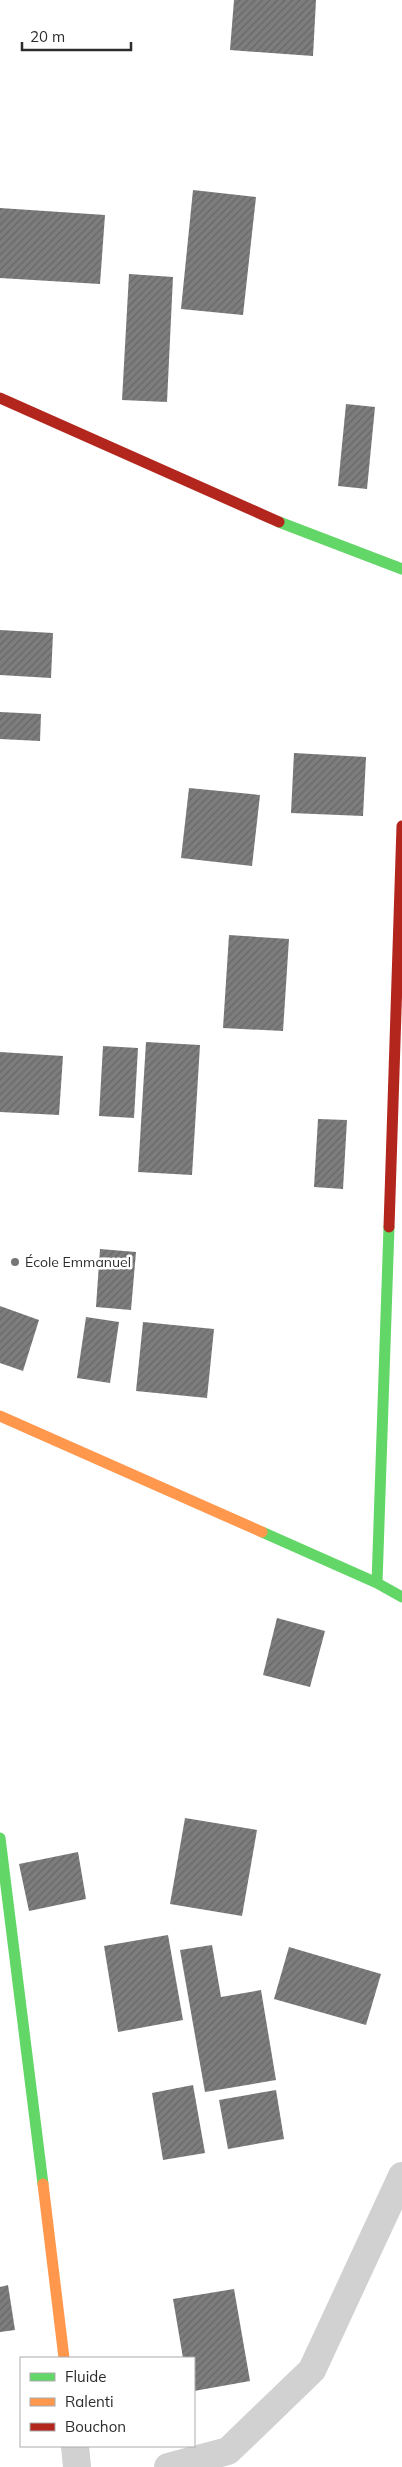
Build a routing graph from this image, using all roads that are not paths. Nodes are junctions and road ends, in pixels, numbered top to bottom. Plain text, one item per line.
1 (0, 398) edge
2 (402, 569) edge
3 (402, 826) edge
4 (0, 1416) edge
5 (377, 1583) junction
6 (402, 1597) edge
7 (0, 1838) edge
8 (402, 2176) edge
9 (64, 2357) edge
10 (74, 2447) edge
11 (77, 2467) edge
12 (168, 2467) edge

1 - 2 street
3 - 5 street
4 - 5 street
5 - 6 street
7 - 9 street
8 - 12 street
10 - 11 street

